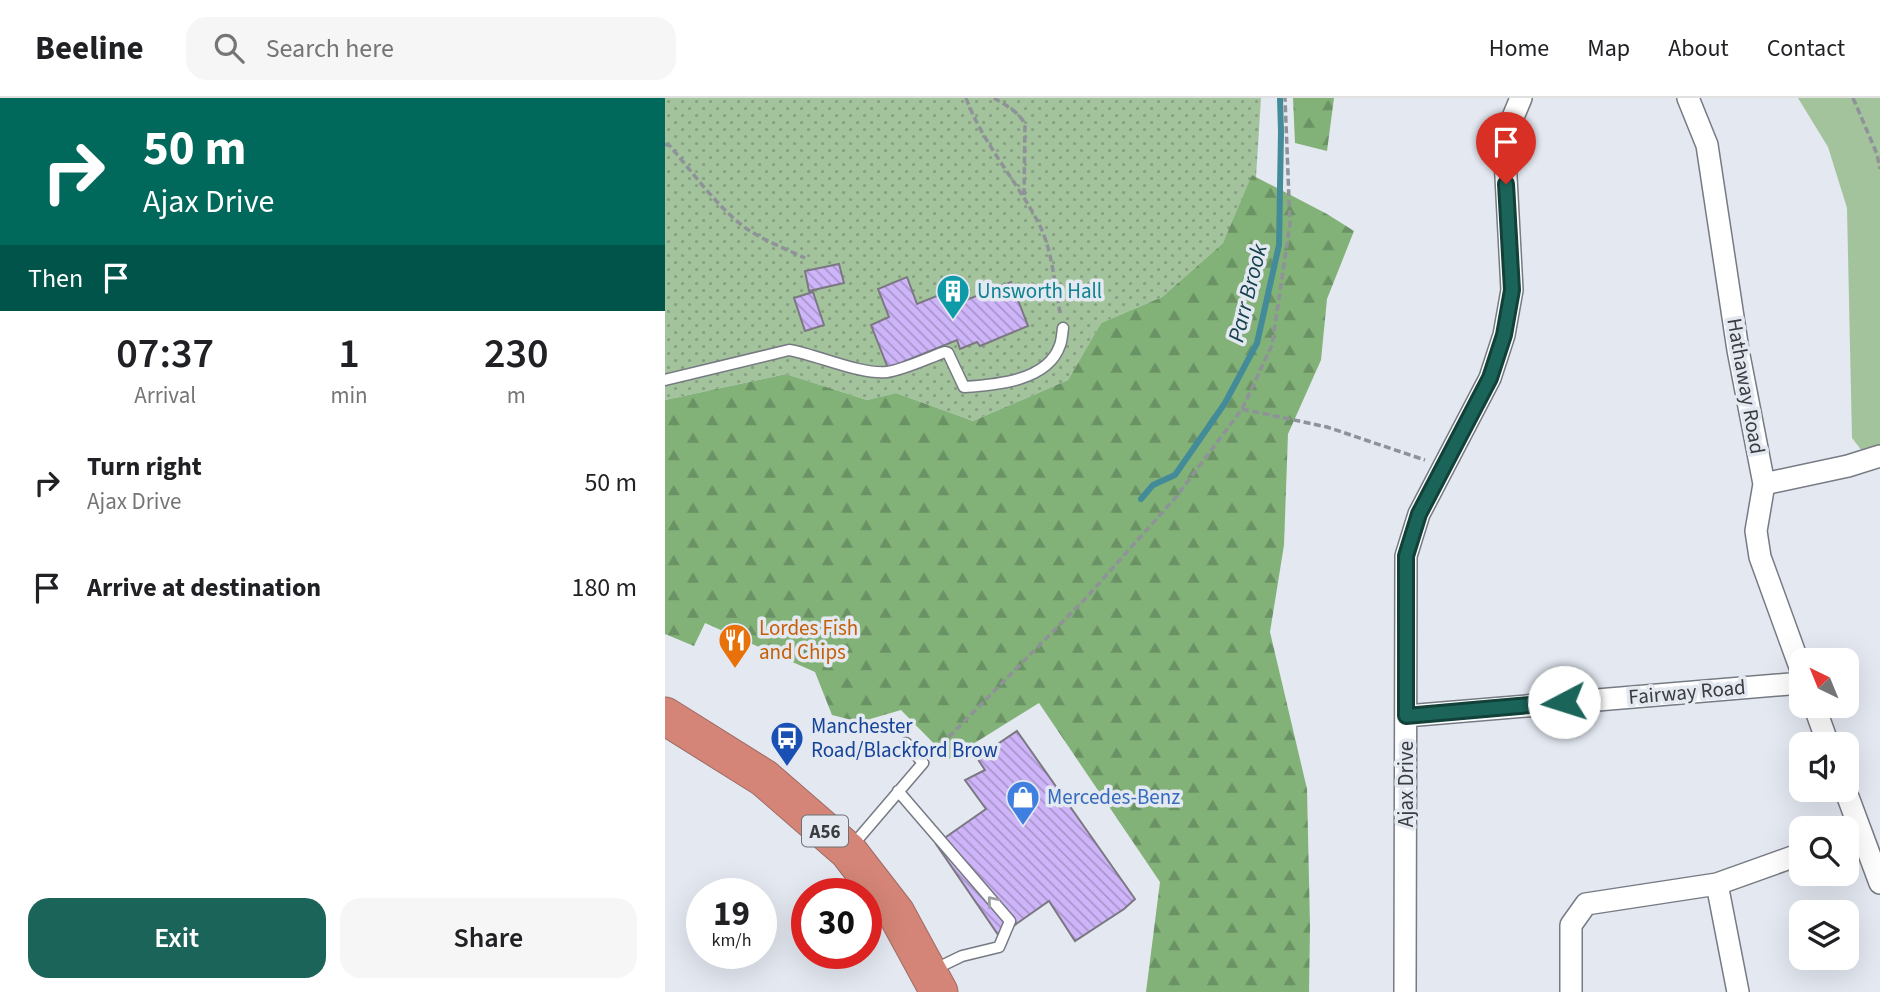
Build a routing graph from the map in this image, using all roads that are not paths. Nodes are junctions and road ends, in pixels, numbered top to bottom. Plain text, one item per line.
1 (1521, 98) edge
2 (1688, 98) edge
3 (1063, 328) road end
4 (665, 380) edge
5 (1880, 456) edge
6 (1764, 484) junction
7 (1793, 648) edge
8 (1789, 683) edge
9 (665, 716) edge
10 (1406, 716) junction
11 (906, 743) dead end
12 (898, 790) junction
13 (1859, 843) edge
14 (848, 851) junction
15 (1789, 858) edge
16 (1880, 883) edge
17 (1717, 884) junction
18 (933, 982) edge
19 (1405, 992) edge
20 (1571, 992) edge
21 (1738, 992) edge

1 - 10 street, Ajax Drive
2 - 6 street, Hathaway Road
3 - 4 lane
5 - 6 street
6 - 7 street, Hathaway Road
8 - 10 street, Fairway Road
9 - 14 highway, A56
10 - 19 street, Ajax Drive
11 - 12 lane
12 - 14 lane
18 -> 12 lane
13 - 16 street
14 - 18 highway, A56
15 - 17 street
17 - 20 street
17 - 21 street

